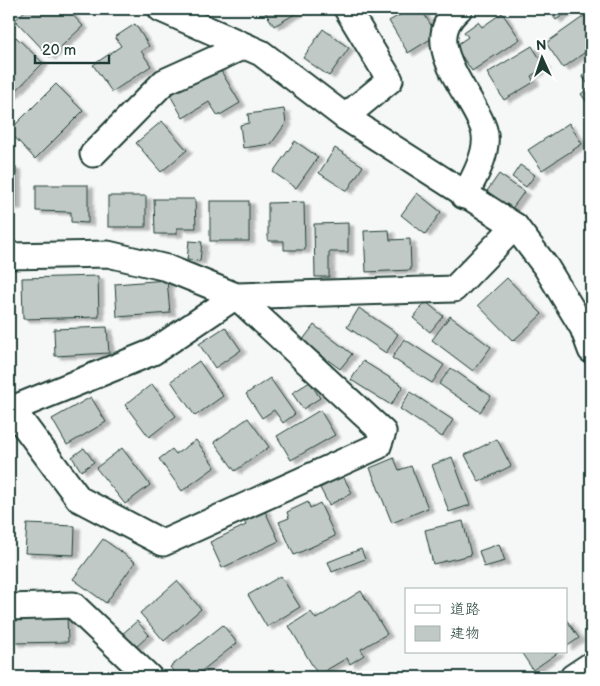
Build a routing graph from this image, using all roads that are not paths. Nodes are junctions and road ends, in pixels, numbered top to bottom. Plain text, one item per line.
1 (161, 9) edge
2 (347, 9) edge
3 (459, 9) edge
4 (244, 46) junction
5 (345, 117) junction
6 (93, 154) dead end
7 (464, 196) junction
8 (515, 226) junction
9 (9, 256) edge
10 (236, 296) junction
11 (591, 350) edge
12 (9, 607) edge
13 (591, 665) edge
14 (149, 677) edge
15 (573, 677) edge

1 - 4 street
2 - 5 street
3 - 7 street
4 - 5 street
4 - 6 street
5 - 7 street
7 - 8 street
8 - 10 street
8 - 11 street
9 - 10 street
10 - 10 street
12 - 14 street
13 - 15 street

